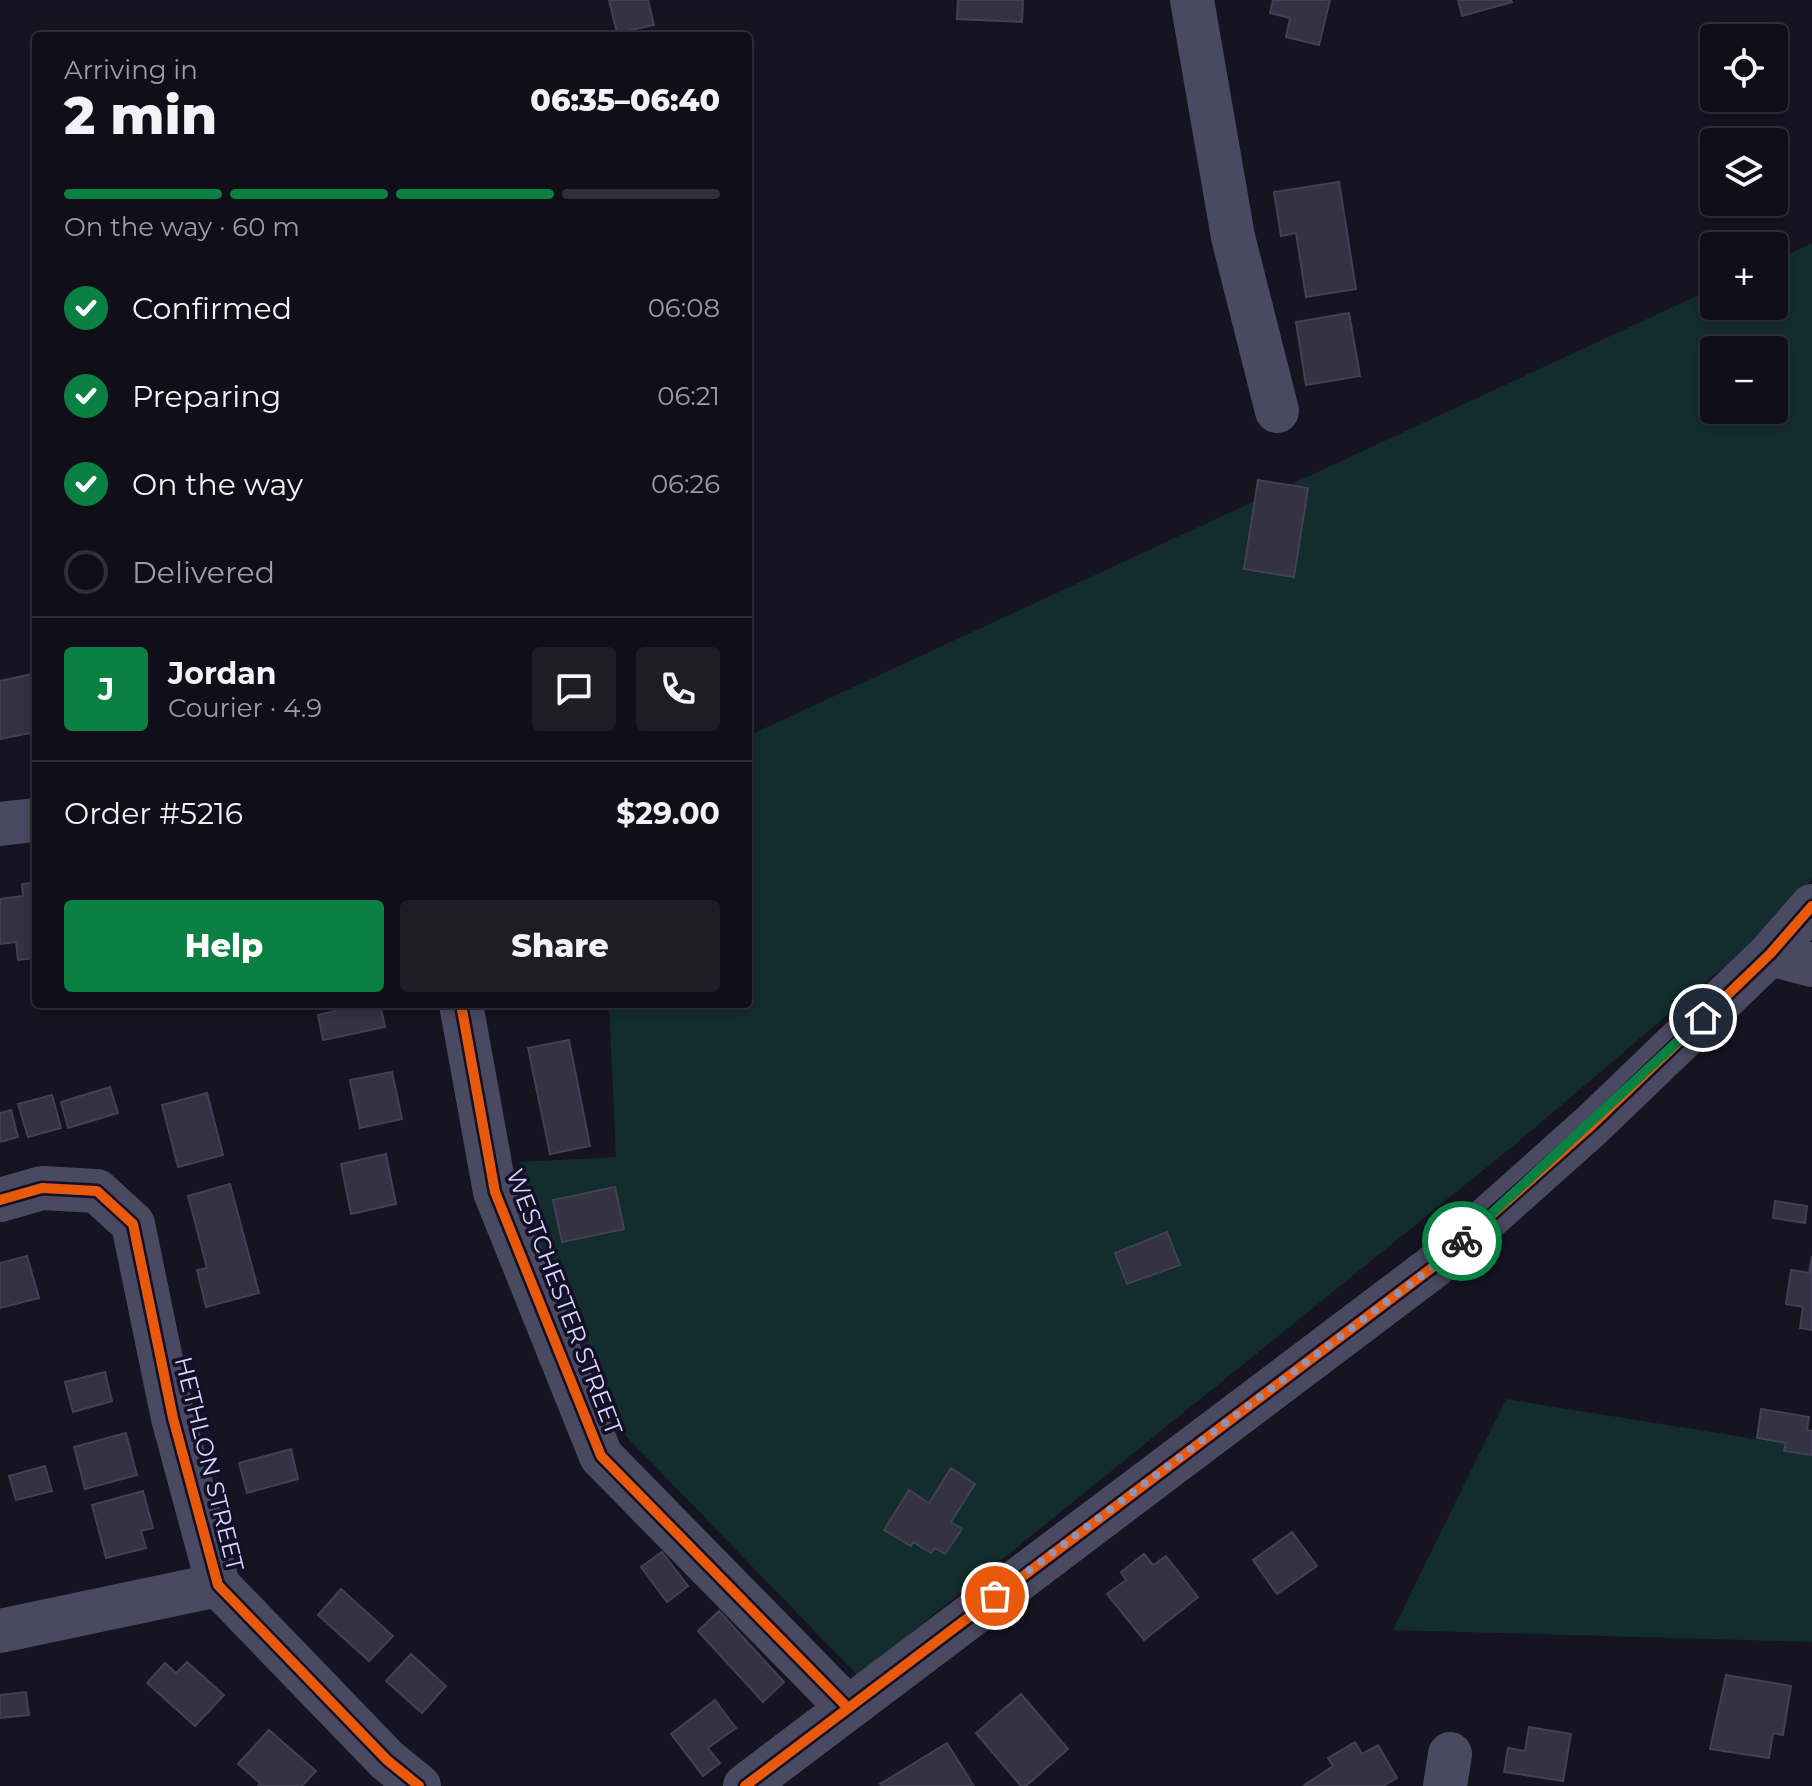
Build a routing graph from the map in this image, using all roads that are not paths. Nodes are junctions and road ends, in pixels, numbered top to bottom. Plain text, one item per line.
1 (1192, 0) edge
2 (1277, 411) dead end
3 (32, 820) edge
4 (0, 824) edge
5 (1812, 906) edge
6 (1770, 954) junction
7 (1812, 965) edge
8 (462, 1008) edge
9 (0, 1200) edge
10 (218, 1585) junction
11 (0, 1631) edge
12 (847, 1707) junction
13 (419, 1786) edge
14 (745, 1786) edge

1 - 2 street
3 - 4 street
5 - 6 street
6 - 7 street
6 - 12 street
8 - 12 street, WESTCHESTER STREET
9 - 10 street, HETHLON STREET
10 - 11 street
10 - 13 street, HETHLON STREET
12 - 14 street

